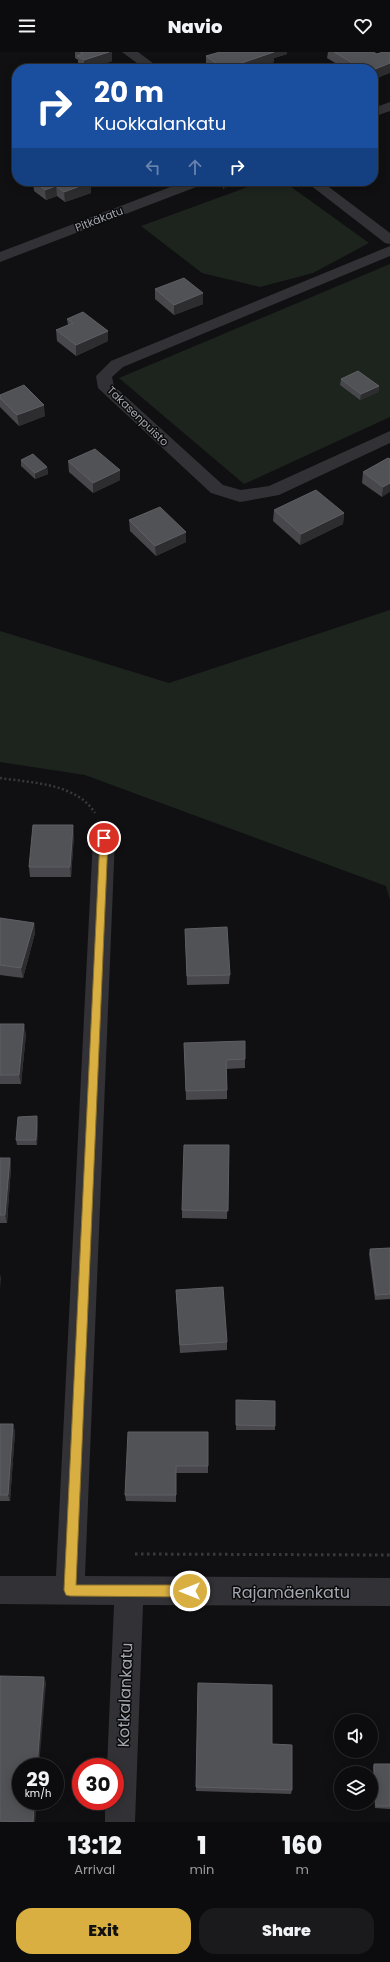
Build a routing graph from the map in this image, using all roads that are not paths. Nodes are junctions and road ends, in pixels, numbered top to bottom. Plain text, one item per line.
1 (130, 52) edge
2 (147, 64) edge
3 (390, 106) edge
4 (378, 111) edge
5 (186, 186) edge
6 (319, 186) edge
7 (390, 240) edge
8 (390, 251) edge
9 (0, 257) edge
10 (390, 436) edge
11 (104, 838) road end
12 (0, 1590) edge
13 (70, 1590) junction
14 (129, 1591) junction
15 (390, 1592) edge
16 (120, 1822) edge

1 - 2 street
3 - 4 street
5 - 9 street, Pitkäkatu
6 - 7 street
8 - 10 street, Takasenpuisto
11 - 13 street
12 - 13 street, Rajamäenkatu
13 - 14 street, Rajamäenkatu
14 - 15 street, Rajamäenkatu
14 - 16 street, Kotkalankatu

